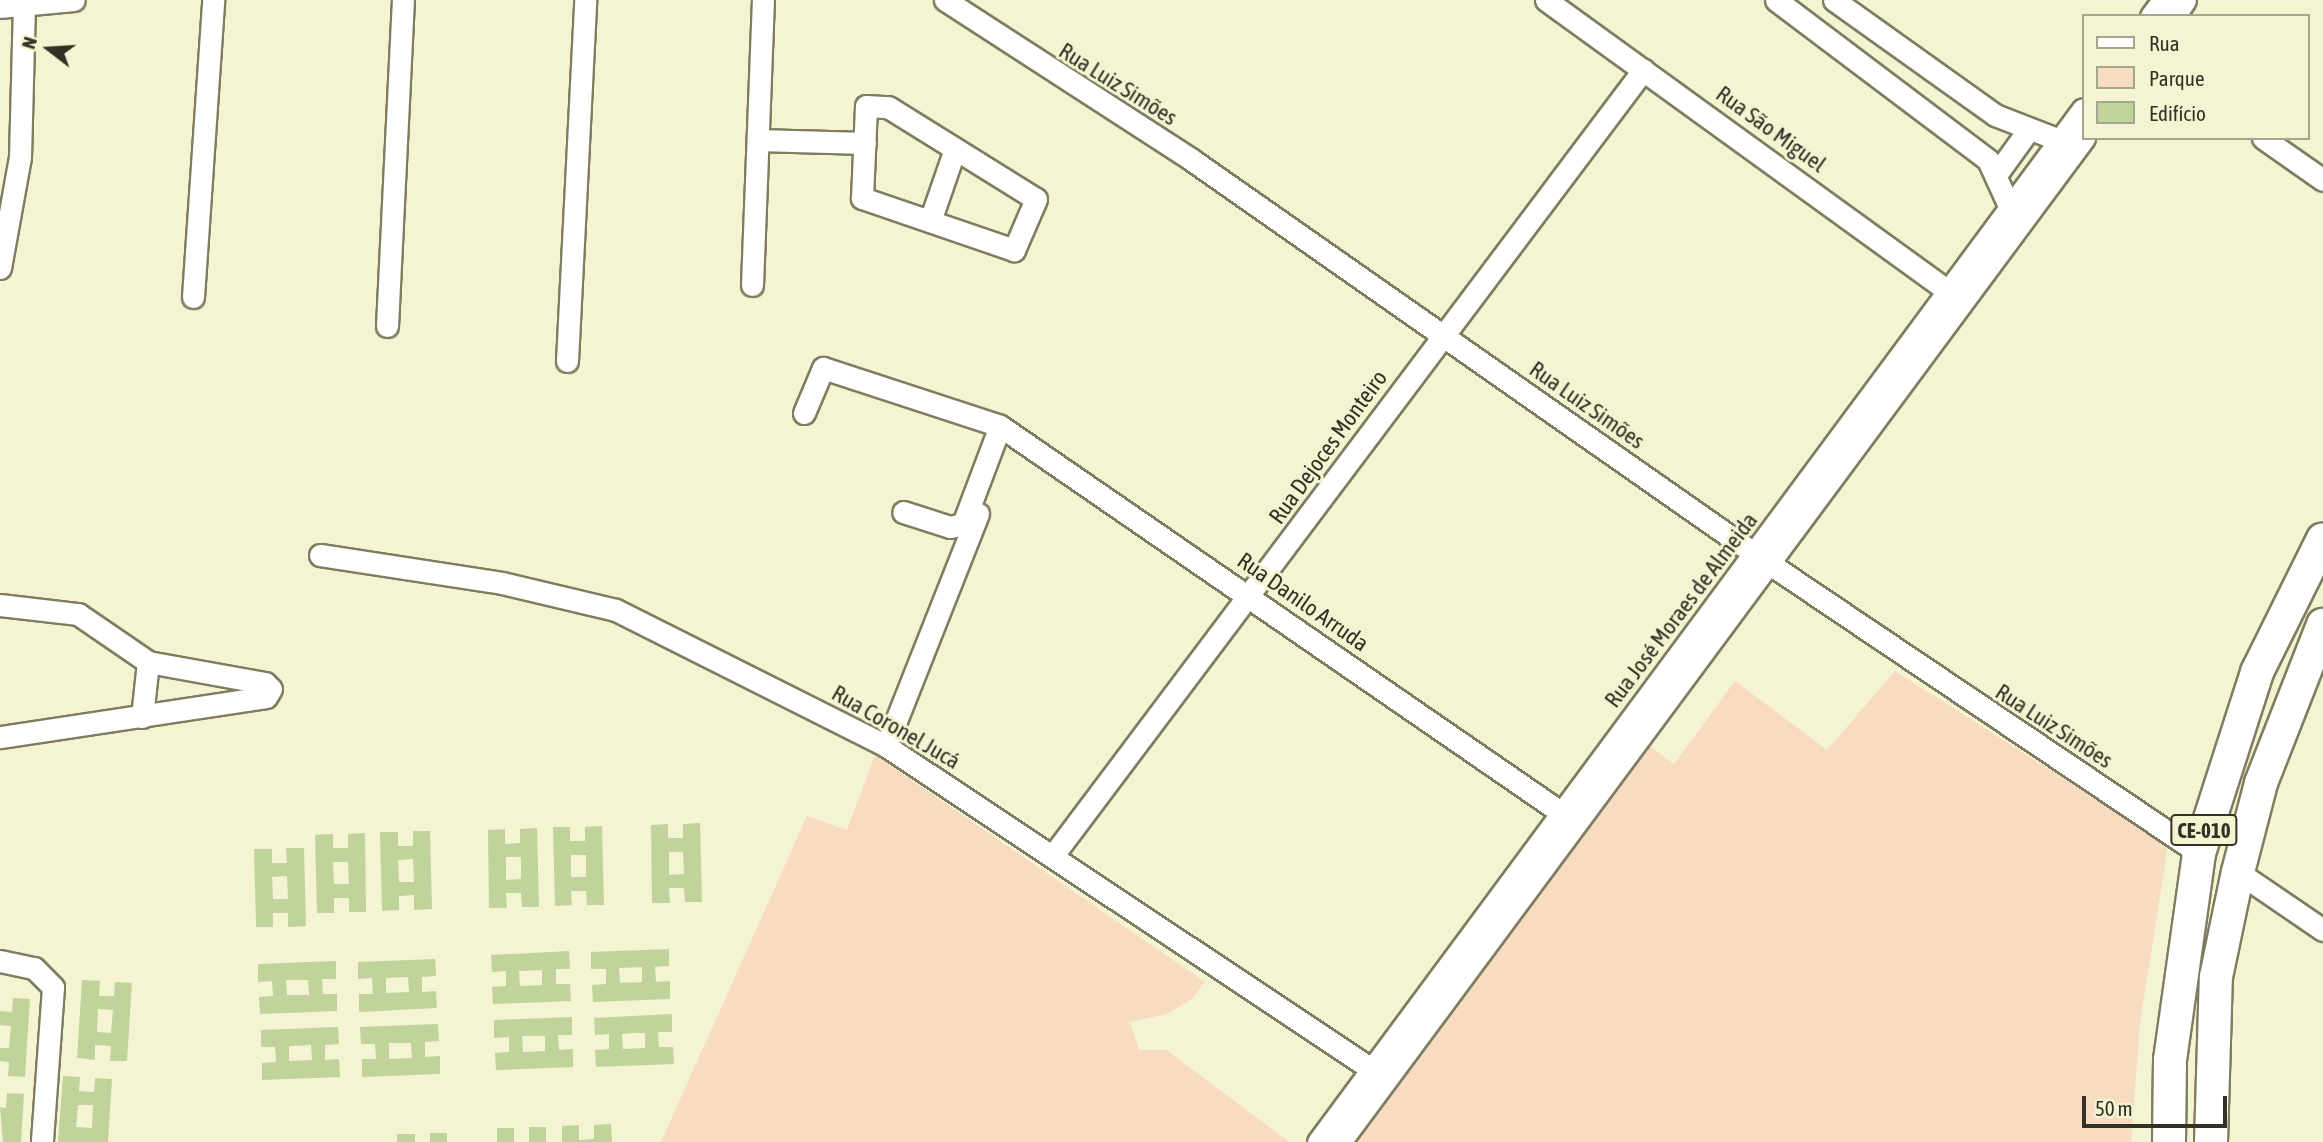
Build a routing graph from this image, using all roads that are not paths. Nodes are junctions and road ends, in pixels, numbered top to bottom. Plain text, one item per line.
1 (74, 0) edge
2 (213, 0) edge
3 (403, 0) edge
4 (585, 0) edge
5 (763, 0) edge
6 (945, 0) edge
7 (1546, 0) edge
8 (1776, 0) edge
9 (1834, 0) edge
10 (25, 2) edge
11 (0, 7) edge
12 (1852, 13) junction
13 (1830, 43) junction
14 (1922, 65) junction
15 (1643, 70) junction
16 (1899, 96) junction
17 (2082, 112) edge
18 (2029, 129) junction
19 (758, 140) junction
20 (2266, 140) edge
21 (2074, 142) edge
22 (865, 143) junction
23 (955, 149) junction
24 (1998, 172) junction
25 (2323, 180) edge
26 (2010, 208) junction
27 (930, 221) junction
28 (0, 268) edge
29 (752, 285) dead end
30 (193, 297) dead end
31 (1956, 297) junction
32 (387, 326) dead end
33 (1442, 337) junction
34 (567, 361) dead end
35 (804, 413) dead end
36 (1006, 428) junction
37 (904, 512) dead end
38 (2323, 539) edge
39 (320, 555) dead end
40 (1761, 559) junction
41 (1250, 597) junction
42 (0, 606) edge
43 (2323, 625) edge
44 (148, 663) junction
45 (142, 717) junction
46 (0, 737) edge
47 (886, 746) junction
48 (1570, 818) junction
49 (2199, 853) junction
50 (1054, 854) junction
51 (2238, 872) junction
52 (2323, 930) edge
53 (0, 961) edge
54 (1379, 1075) junction
55 (41, 1142) edge
56 (1318, 1142) edge
57 (1340, 1142) edge
58 (2169, 1142) edge
59 (2211, 1142) edge

1 - 10 street
2 - 30 street
3 - 32 street
4 - 34 street
5 - 19 street
6 - 33 street, Rua Luiz Simões
7 - 15 street, Rua São Miguel
8 - 13 street
9 - 12 street
10 - 11 street
10 - 28 street
12 - 13 street
12 - 14 street
13 - 16 street
14 - 16 street
14 - 18 street
15 - 31 street, Rua São Miguel
15 - 33 street, Rua Dejoces Monteiro
16 - 24 street
17 - 21 street, Rua José Moraes de Almeida
18 - 21 street
18 - 24 street
19 - 22 street
19 - 29 street
20 - 25 street
21 - 26 street, Rua José Moraes de Almeida
21 - 31 street, Rua José Moraes de Almeida
22 - 23 street
22 - 27 street
23 - 27 street
23 - 27 street
24 - 26 street
26 - 31 street, Rua José Moraes de Almeida
31 - 40 street, Rua José Moraes de Almeida
33 - 40 street, Rua Luiz Simões
33 - 41 street, Rua Dejoces Monteiro
35 - 36 street, Rua Danilo Arruda
36 - 37 street
36 - 41 street, Rua Danilo Arruda
36 - 47 street
38 - 49 highway, CE-010
39 - 47 street, Rua Coronel Jucá
40 - 48 street, Rua José Moraes de Almeida
40 - 49 street, Rua Luiz Simões
41 - 48 street, Rua Danilo Arruda
41 - 50 street, Rua Dejoces Monteiro
42 - 44 street
43 - 51 highway, CE-010
44 - 45 street
44 - 45 street
45 - 46 street
47 - 50 street, Rua Coronel Jucá
48 - 54 street, Rua José Moraes de Almeida
49 - 58 highway, CE-010
50 - 54 street, Rua Coronel Jucá
51 - 52 street
51 - 59 highway, CE-010
53 - 55 street
54 - 56 street, Rua José Moraes de Almeida
54 - 57 street, Rua José Moraes de Almeida

